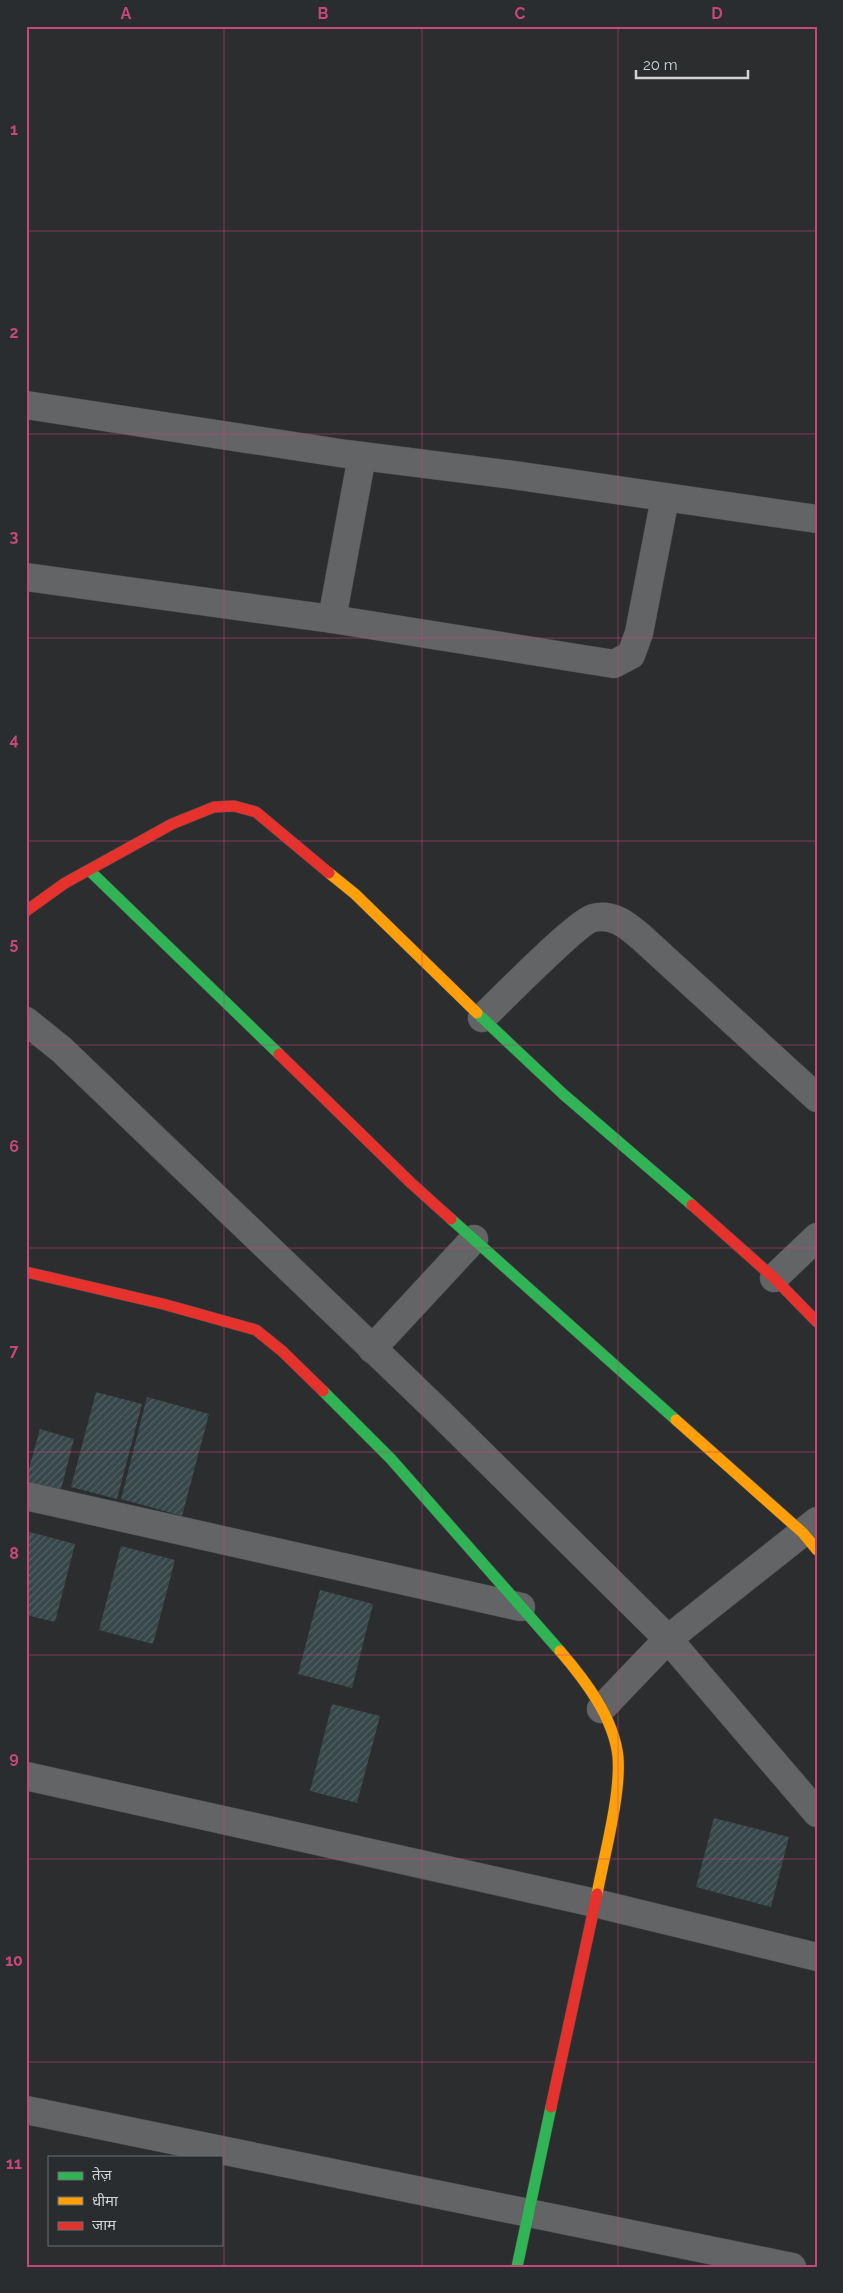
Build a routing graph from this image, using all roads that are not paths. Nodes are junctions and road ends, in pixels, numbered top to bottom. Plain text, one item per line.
1 (26, 405) edge
2 (362, 456) junction
3 (665, 498) junction
4 (817, 519) edge
5 (26, 577) edge
6 (332, 619) junction
7 (90, 871) junction
8 (26, 911) edge
9 (482, 1018) junction
10 (26, 1021) edge
11 (817, 1098) edge
12 (817, 1237) edge
13 (474, 1239) junction
14 (26, 1272) edge
15 (774, 1278) junction
16 (817, 1322) edge
17 (372, 1349) junction
18 (26, 1496) edge
19 (812, 1535) edge
20 (521, 1607) junction
21 (668, 1639) junction
22 (601, 1709) junction
23 (26, 1776) edge
24 (817, 1814) edge
25 (595, 1903) junction
26 (817, 1957) edge
27 (26, 2110) edge
28 (528, 2211) junction
29 (517, 2267) edge
30 (792, 2267) edge

1 - 2 street
2 - 3 street
2 - 6 street
3 - 4 street
3 - 6 street
5 - 6 street
7 - 8 street
7 - 9 street
7 - 13 street
9 - 11 street
9 - 15 street
10 - 17 street
12 - 15 street
13 - 17 street
13 - 19 street
14 - 20 street
15 - 16 street
17 - 21 street
18 - 20 street
19 - 21 street
20 - 22 street
21 - 22 street
21 - 24 street
22 - 25 street
23 - 25 street
25 - 26 street
25 - 28 street
27 - 28 street
28 - 29 street
28 - 30 street

